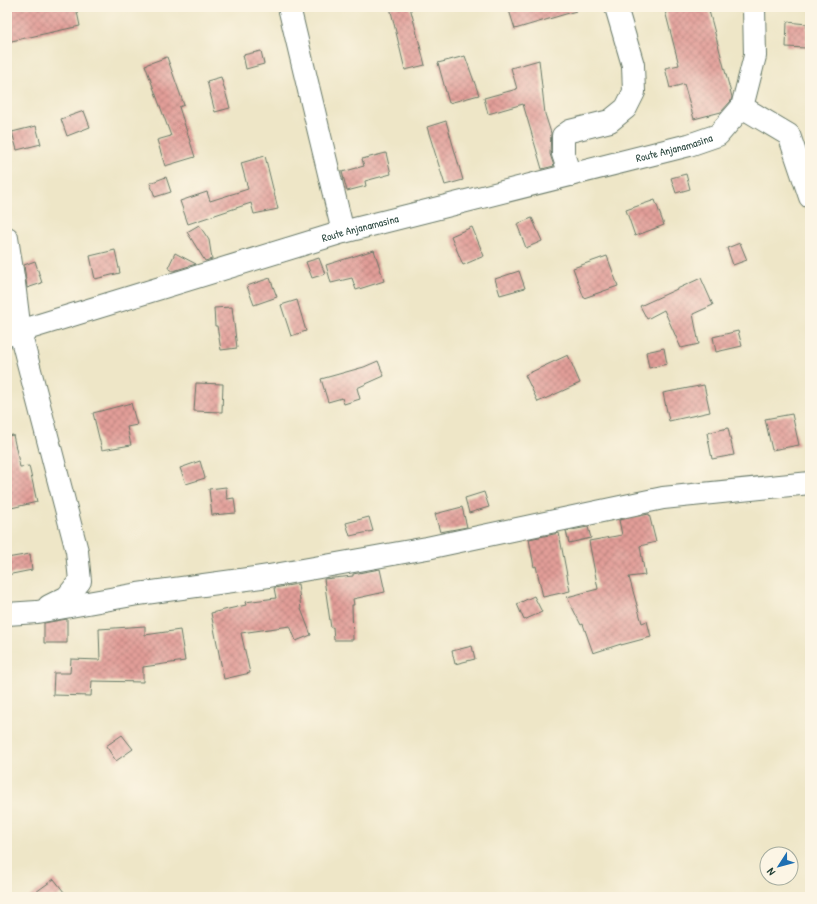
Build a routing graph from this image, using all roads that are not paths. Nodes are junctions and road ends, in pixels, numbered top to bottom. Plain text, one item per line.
1 (289, 7) edge
2 (616, 7) edge
3 (754, 7) edge
4 (742, 107) junction
5 (570, 175) junction
6 (810, 196) edge
7 (343, 232) junction
8 (7, 238) edge
9 (14, 334) edge
10 (810, 483) edge
11 (37, 612) junction
12 (7, 614) edge

1 - 7 street
2 - 5 street
3 - 4 street
4 - 5 street, Route Anjanamasina
4 - 6 street
5 - 7 street, Route Anjanamasina
7 - 9 street, Route Anjanamasina
8 - 9 street
9 - 11 street
10 - 11 street
11 - 12 street

